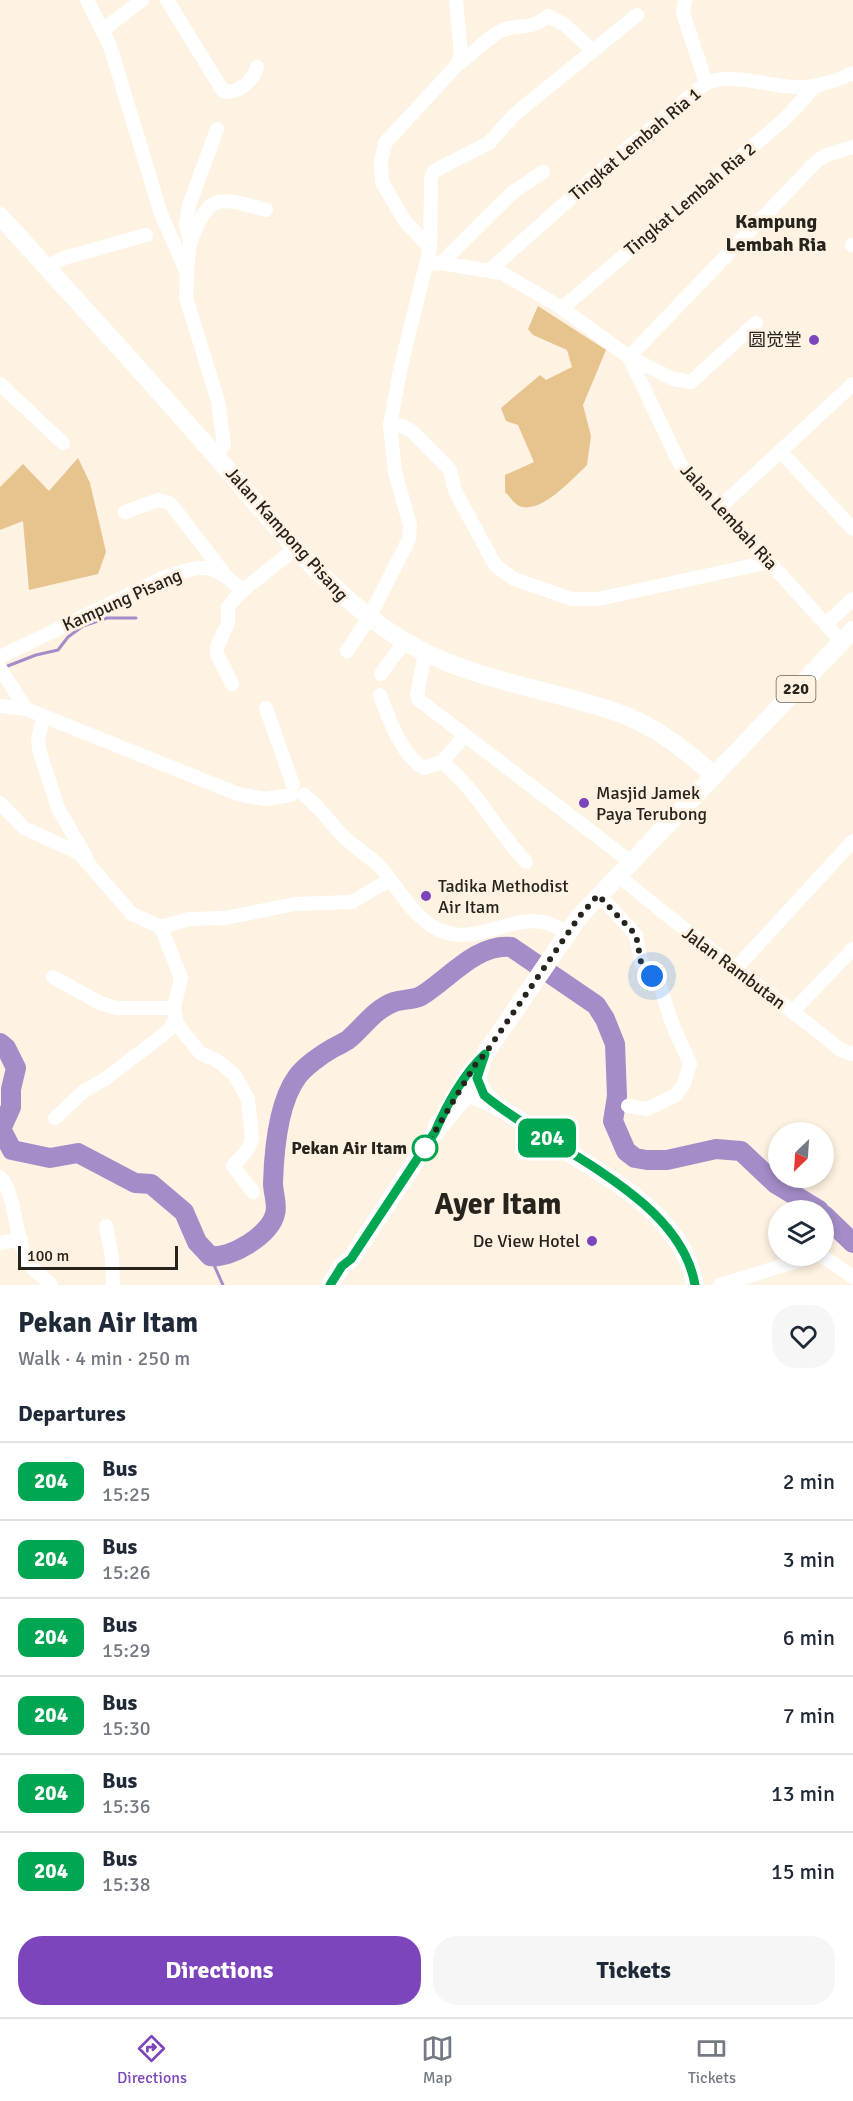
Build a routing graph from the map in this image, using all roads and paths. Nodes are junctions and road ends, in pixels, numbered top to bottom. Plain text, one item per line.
1 (87, 0) edge
2 (142, 0) edge
3 (167, 0) edge
4 (456, 0) edge
5 (686, 0) edge
6 (637, 15) dead end
7 (103, 30) junction
8 (593, 51) junction
9 (457, 65) junction
10 (257, 67) dead end
11 (853, 73) edge
12 (706, 83) junction
13 (814, 87) junction
14 (217, 129) dead end
15 (853, 147) edge
16 (543, 172) dead end
17 (0, 204) edge
18 (266, 210) dead end
19 (0, 216) edge
20 (146, 235) dead end
21 (23, 242) junction
22 (190, 243) junction
23 (430, 248) junction
24 (434, 264) junction
25 (46, 267) junction
26 (491, 269) junction
27 (187, 273) junction
28 (562, 308) junction
29 (756, 323) dead end
30 (630, 357) junction
31 (0, 384) edge
32 (853, 384) edge
33 (390, 425) junction
34 (63, 443) dead end
35 (780, 451) junction
36 (216, 456) junction
37 (720, 507) junction
38 (125, 512) dead end
39 (853, 529) edge
40 (296, 548) junction
41 (769, 562) junction
42 (223, 572) junction
43 (242, 591) junction
44 (853, 599) edge
45 (369, 618) junction
46 (826, 624) junction
47 (847, 636) edge
48 (405, 641) junction
49 (347, 651) dead end
50 (425, 653) junction
51 (0, 657) edge
52 (2, 670) edge
53 (381, 674) dead end
54 (232, 684) dead end
55 (380, 695) dead end
56 (0, 706) edge
57 (266, 708) dead end
58 (26, 709) junction
59 (44, 717) junction
60 (465, 735) junction
61 (442, 762) junction
62 (714, 775) junction
63 (296, 792) junction
64 (0, 803) edge
65 (853, 841) edge
66 (88, 862) junction
67 (526, 862) dead end
68 (632, 863) junction
69 (619, 876) junction
70 (389, 880) junction
71 (598, 895) junction
72 (161, 927) junction
73 (568, 933) junction
74 (853, 950) edge
75 (737, 967) junction
76 (53, 977) dead end
77 (793, 1011) junction
78 (175, 1014) junction
79 (485, 1054) junction
80 (853, 1054) edge
81 (628, 1106) dead end
82 (499, 1108) junction
83 (55, 1118) dead end
84 (435, 1132) junction
85 (0, 1177) edge
86 (253, 1192) dead end
87 (105, 1226) dead end
88 (21, 1239) junction
89 (0, 1243) edge
90 (351, 1259) junction
91 (834, 1264) edge
92 (785, 1266) edge
93 (853, 1277) edge
94 (738, 1282) edge
95 (51, 1285) edge
96 (113, 1285) edge
97 (330, 1285) edge
98 (339, 1285) edge
99 (695, 1285) edge
100 (720, 1285) edge

1 - 7 street
2 - 7 street
3 - 10 street
4 - 9 street
5 - 12 street
6 - 8 street
7 - 27 street
8 - 9 street
8 - 23 street
9 - 23 street
11 - 13 street, Tingkat Lembah Ria 1
12 - 13 street, Tingkat Lembah Ria 1
12 - 26 street, Tingkat Lembah Ria 1
13 - 28 street, Tingkat Lembah Ria 2
14 - 22 street
15 - 30 street
16 - 24 street
17 - 21 main road
18 - 22 street
19 - 21 main road, Jalan Kampong Pisang
20 - 25 street
21 - 25 main road, Jalan Kampong Pisang
22 - 27 street
23 - 24 street
24 - 26 street, Jalan Lembah Ria
24 - 33 street
25 - 36 main road, Jalan Kampong Pisang
26 - 28 street, Jalan Lembah Ria
27 - 36 street
28 - 30 street, Jalan Lembah Ria
29 - 30 street
30 - 37 street, Jalan Lembah Ria
31 - 34 street
32 - 35 street
33 - 41 street
33 - 45 street
35 - 37 street
35 - 39 street
36 - 40 main road, Jalan Kampong Pisang
37 - 41 street, Jalan Lembah Ria
38 - 42 street
40 - 43 street
40 - 45 main road, Jalan Kampong Pisang
41 - 46 street, Jalan Lembah Ria
42 - 43 street
42 - 51 street, Kampung Pisang
43 - 54 street
44 - 46 street
45 - 48 main road, Jalan Kampong Pisang
45 - 49 street
46 - 47 street, Jalan Lembah Ria
47 - 62 main road, 220
48 - 50 main road, Jalan Kampong Pisang
48 - 53 street
50 - 60 street
50 - 62 main road, Jalan Kampong Pisang
52 - 58 street
55 - 61 street
56 - 58 street
57 - 63 street
58 - 59 street
59 - 63 street
59 - 66 street
60 - 61 street
60 - 68 street
61 - 67 street
62 - 68 main road, 220
63 - 70 street
64 - 66 street
65 - 75 street
66 - 72 street
68 - 69 main road, 220
69 - 71 main road, 220
69 - 75 street, Jalan Rambutan
70 - 72 street
70 - 73 street
71 - 73 main road, 220
71 - 81 street
72 - 78 street
73 - 79 main road, 220
74 - 77 street
75 - 77 street, Jalan Rambutan
76 - 78 street
77 - 80 street, Jalan Rambutan
78 - 83 street
78 - 86 street
79 - 82 main road
79 - 84 main road, 220
82 - 84 main road, 220
82 - 99 main road
84 - 90 main road, 220
85 - 88 street
87 - 96 street
88 - 89 street
88 - 95 street
90 - 97 main road, 220
90 - 98 main road
91 - 93 street
92 - 94 street
94 - 100 street

